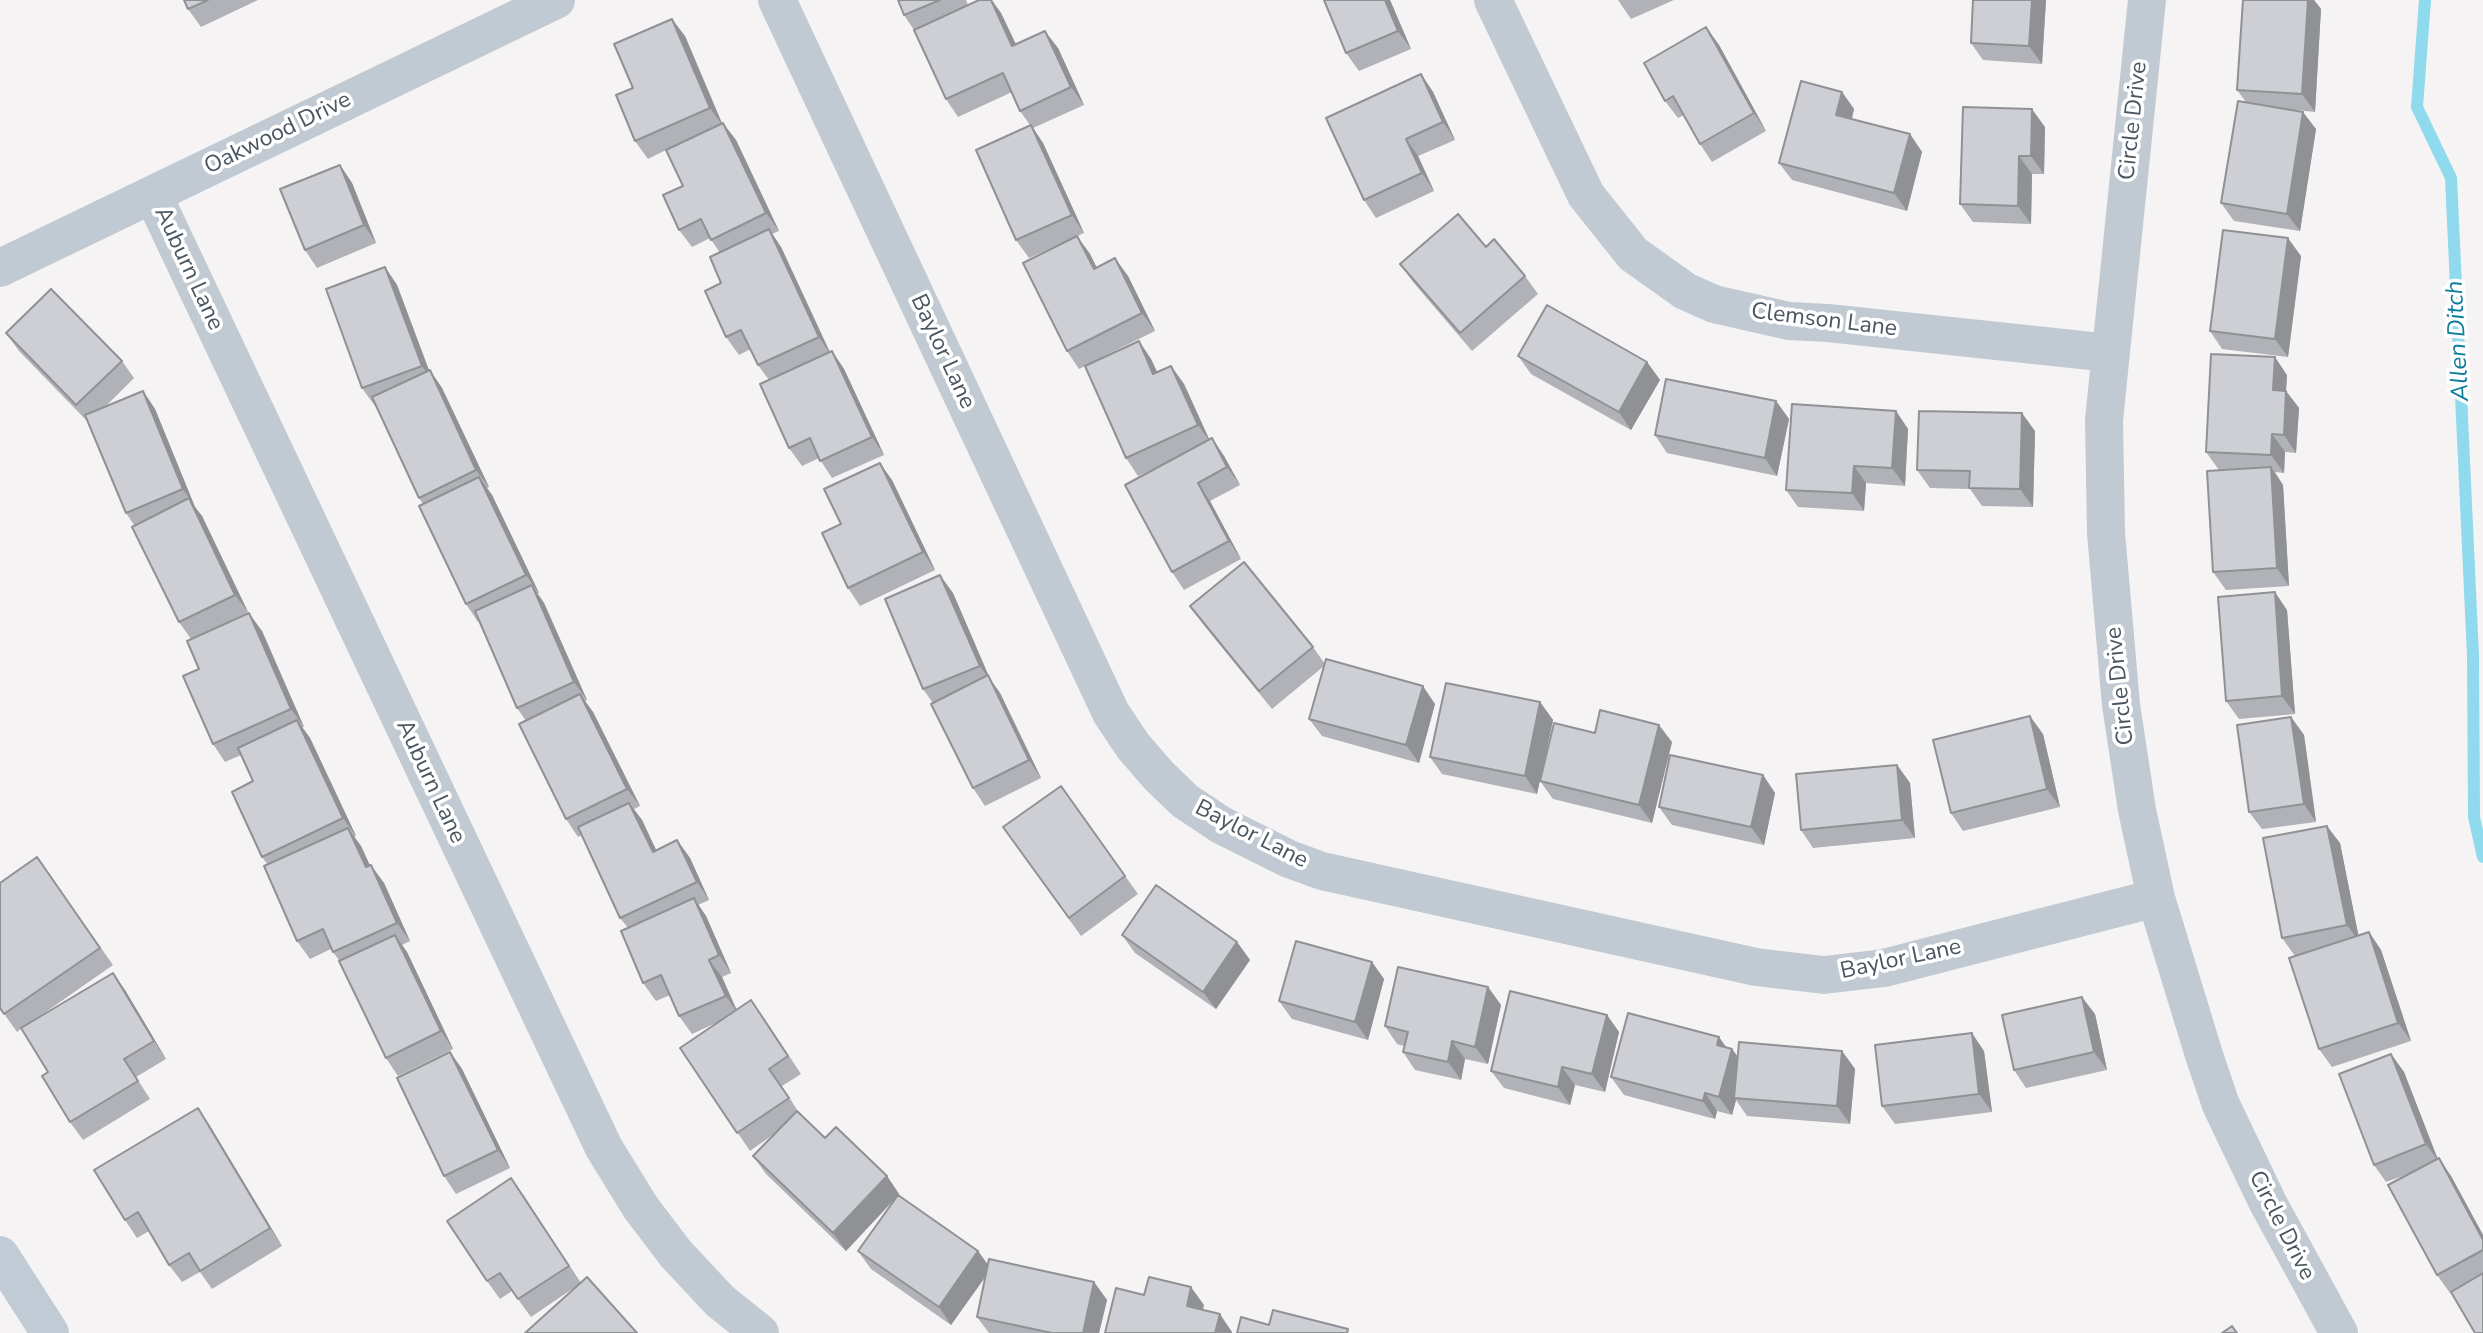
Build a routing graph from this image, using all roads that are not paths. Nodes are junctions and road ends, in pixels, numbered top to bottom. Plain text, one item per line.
1 (556, 0) edge
2 (777, 0) edge
3 (1493, 0) edge
4 (2147, 0) edge
5 (153, 195) junction
6 (0, 268) edge
7 (2110, 353) junction
8 (2156, 898) junction
9 (0, 1255) edge
10 (50, 1333) edge
11 (760, 1333) edge
12 (2339, 1333) edge

1 - 5 street, Oakwood Drive
2 - 8 street, Baylor Lane
3 - 7 street, Clemson Lane
4 - 7 street, Circle Drive
5 - 6 street, Oakwood Drive
5 - 11 street, Auburn Lane
7 - 8 street, Circle Drive
8 - 12 street, Circle Drive
9 - 10 street

